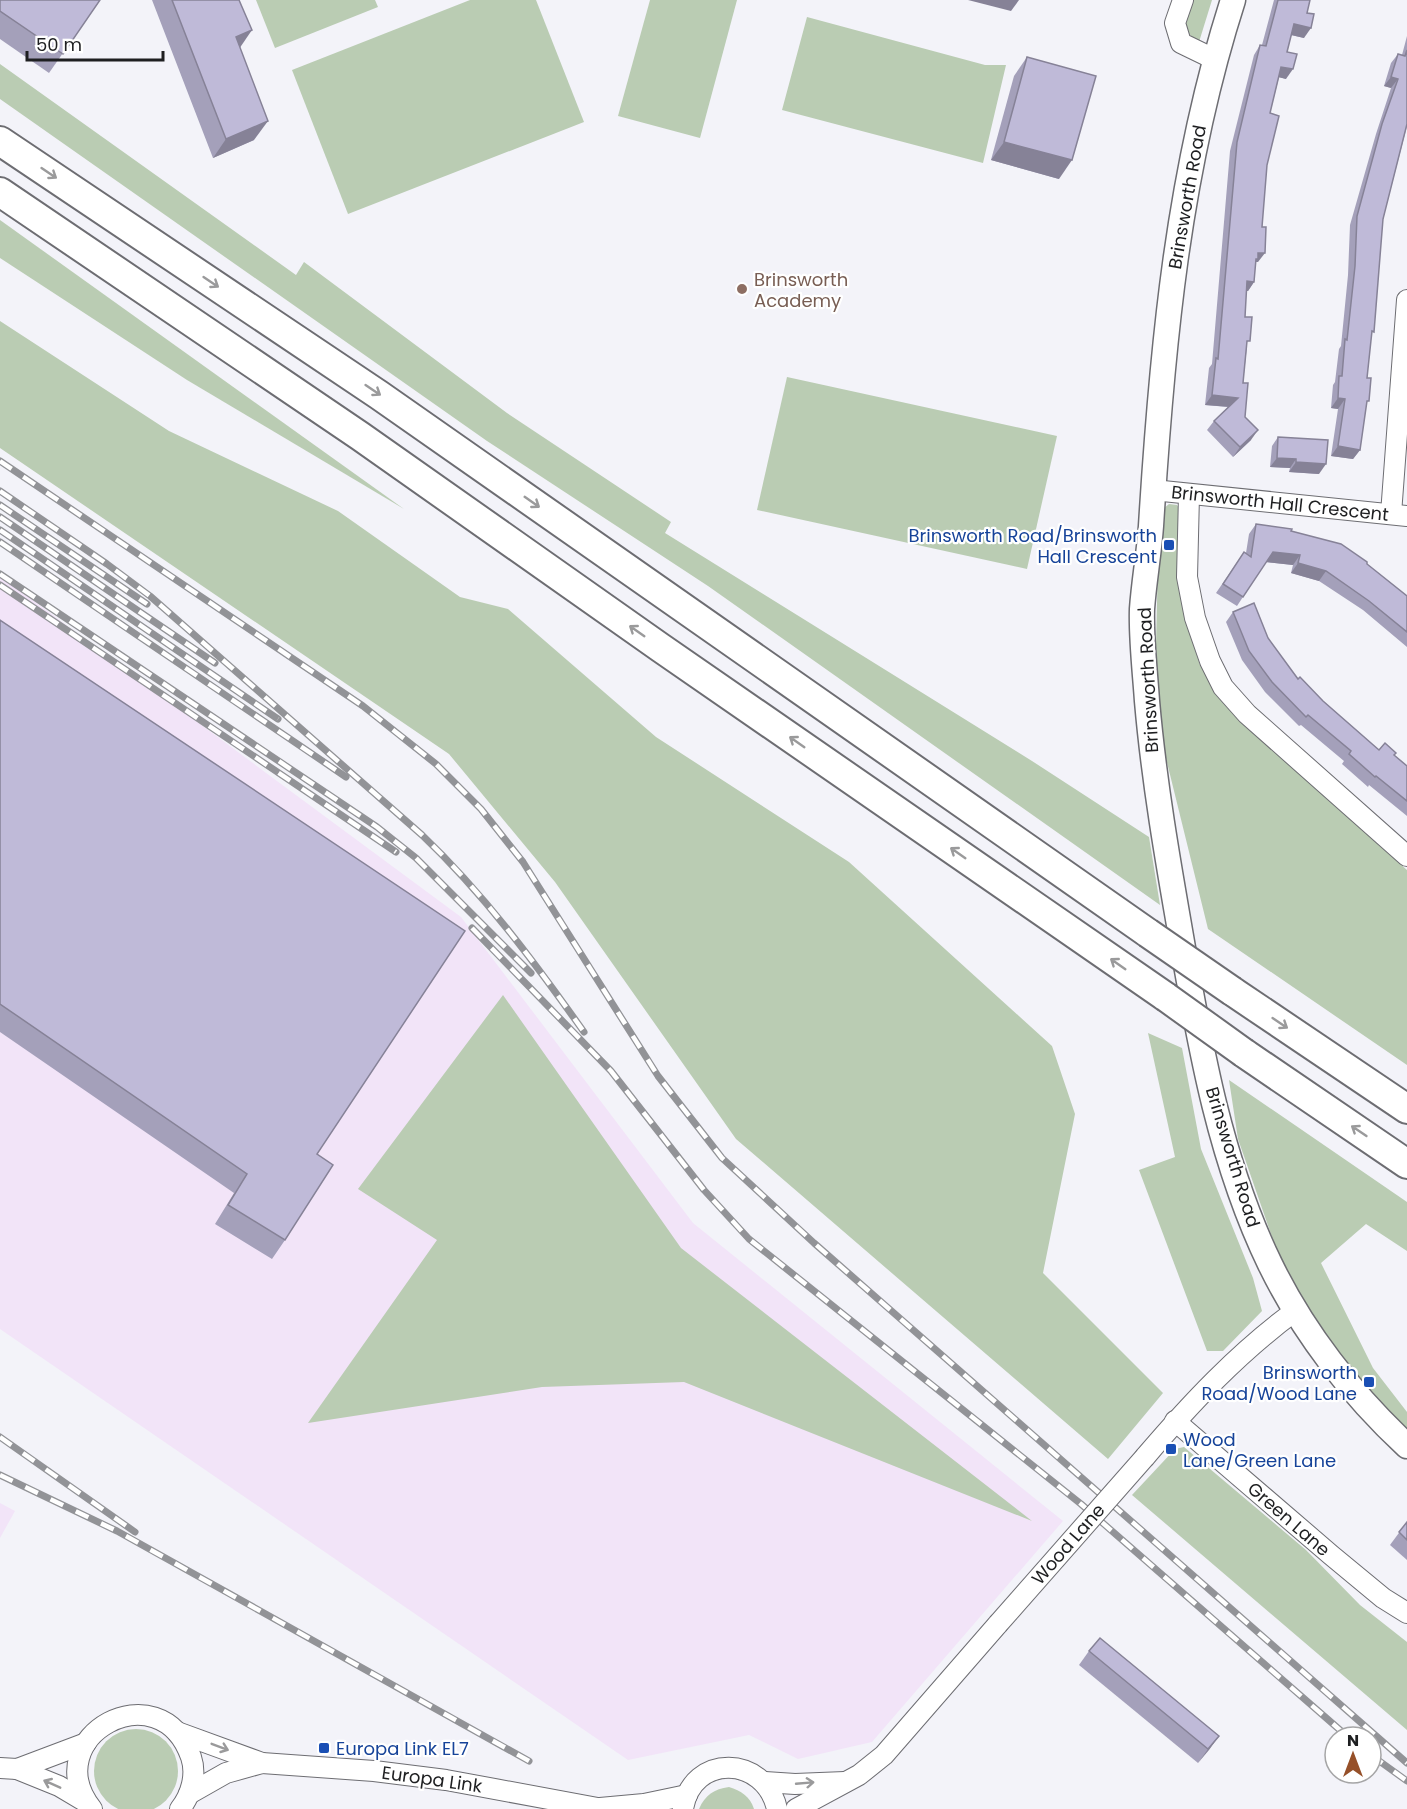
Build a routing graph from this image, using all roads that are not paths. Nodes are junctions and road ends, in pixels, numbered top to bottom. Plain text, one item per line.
1 (1183, 0) edge
2 (1233, 0) edge
3 (1214, 59) junction
4 (0, 141) edge
5 (0, 192) edge
6 (1407, 300) edge
7 (1153, 490) junction
8 (1190, 495) junction
9 (1399, 515) edge
10 (1407, 855) edge
11 (1407, 1109) edge
12 (1407, 1164) edge
13 (1295, 1311) junction
14 (1175, 1421) junction
15 (1407, 1446) edge
16 (1407, 1613) edge
17 (177, 1732) junction
18 (86, 1743) junction
19 (262, 1763) junction
20 (8, 1768) edge
21 (765, 1782) junction
22 (845, 1782) junction
23 (185, 1802) edge
24 (685, 1802) edge
25 (89, 1805) edge
26 (602, 1808) edge
27 (777, 1809) edge
28 (796, 1809) edge

1 - 3 street
2 - 3 main road, Brinsworth Road
3 - 7 main road, Brinsworth Road
4 -> 11 highway, bridge
12 -> 5 highway, bridge
6 - 9 street
7 - 8 street, Brinsworth Hall Crescent
7 - 13 main road, Brinsworth Road
8 - 9 street, Brinsworth Hall Crescent
8 - 10 street
13 - 14 street, Wood Lane
13 - 15 main road, Brinsworth Road
14 - 16 street, Green Lane
14 - 22 street, Wood Lane, bridge
17 - 18 street, Europa Link
17 -> 19 street, Europa Link
17 - 23 street
18 - 20 street
18 - 25 street
19 - 23 street, Europa Link
19 - 26 street, Europa Link
25 -> 20 street
21 -> 22 street
21 - 24 street
21 - 27 street
22 - 28 street, Wood Lane
24 - 26 street, Europa Link

